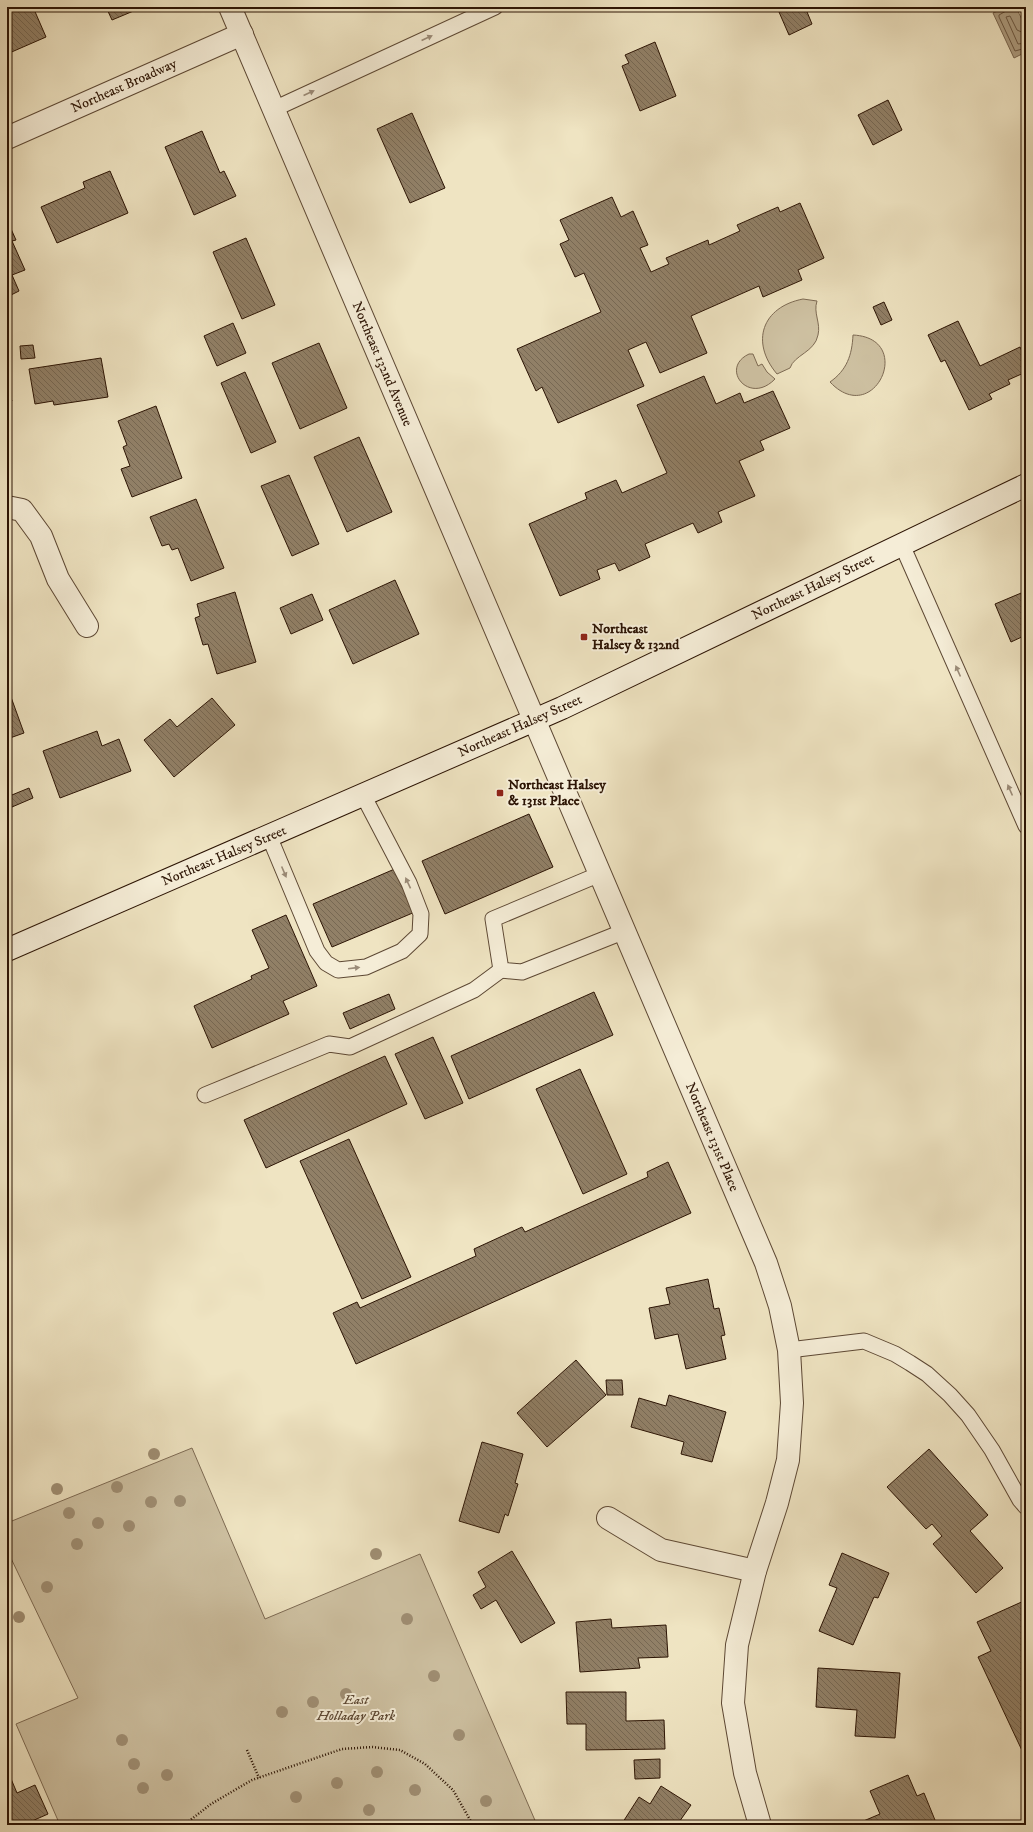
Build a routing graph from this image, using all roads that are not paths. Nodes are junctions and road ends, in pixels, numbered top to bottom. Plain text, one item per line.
1 (230, 7) edge
2 (495, 7) edge
3 (242, 34) junction
4 (274, 109) junction
5 (7, 138) edge
6 (1026, 485) edge
7 (7, 507) edge
8 (902, 545) junction
9 (87, 626) dead end
10 (535, 720) junction
11 (363, 795) junction
12 (1026, 826) edge
13 (269, 836) junction
14 (600, 874) junction
15 (625, 931) junction
16 (7, 950) edge
17 (501, 970) junction
18 (205, 1095) dead end
19 (789, 1350) junction
20 (1026, 1507) edge
21 (608, 1518) dead end
22 (755, 1571) junction
23 (760, 1825) edge

1 - 3 street, Northeast 132nd Avenue
4 -> 2 lane
3 - 4 street, Northeast 132nd Avenue
3 - 5 street, Northeast Broadway
4 - 10 street, Northeast 132nd Avenue
6 - 8 street, Northeast Halsey Street
7 - 9 street
8 - 10 street, Northeast Halsey Street
12 -> 8 lane
10 - 11 street, Northeast Halsey Street
10 - 14 street, Northeast 131st Place
11 - 13 street, Northeast Halsey Street
13 -> 11 lane
13 - 16 street, Northeast Halsey Street
14 - 15 street, Northeast 131st Place
14 - 17 lane
15 - 17 lane
15 - 19 street, Northeast 131st Place
17 - 18 lane
19 - 20 lane
19 - 22 street, Northeast 131st Place
21 - 22 street
22 - 23 street, Northeast 131st Place

